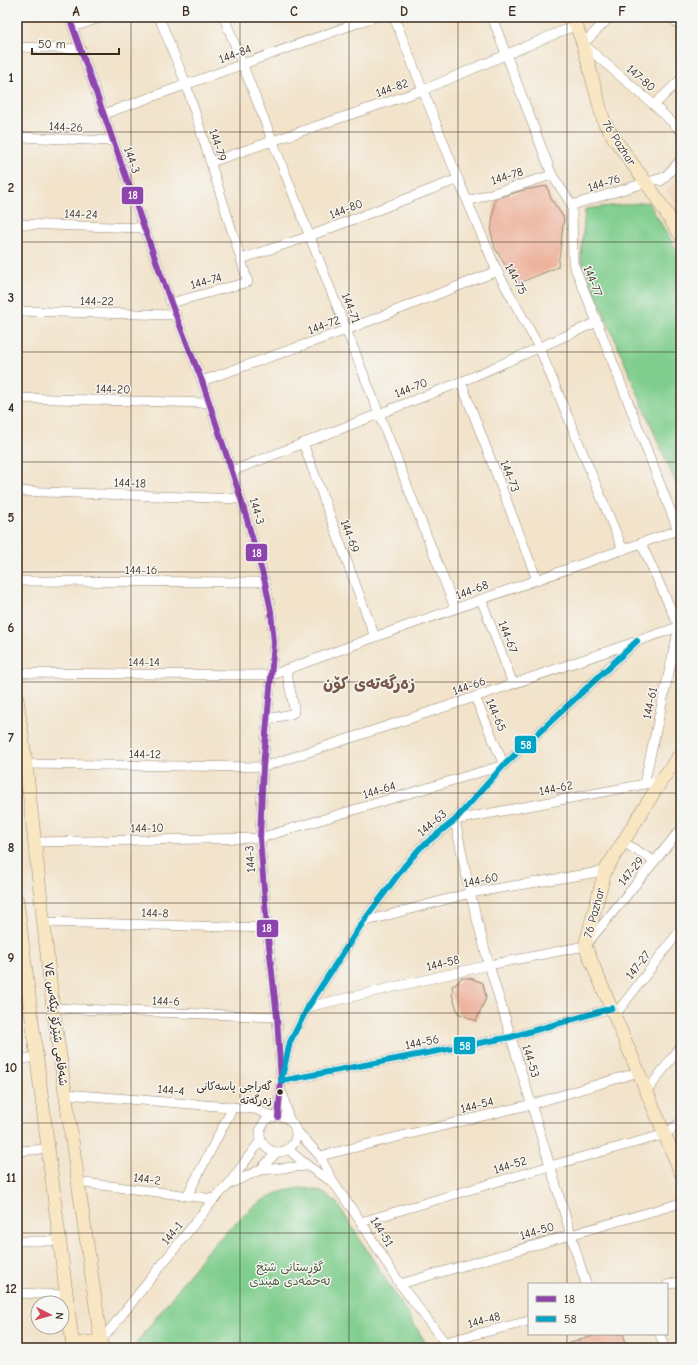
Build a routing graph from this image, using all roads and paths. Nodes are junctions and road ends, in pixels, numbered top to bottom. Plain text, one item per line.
1 (69, 17) edge
2 (104, 17) edge
3 (159, 17) edge
4 (224, 17) edge
5 (374, 17) edge
6 (394, 17) edge
7 (492, 17) edge
8 (610, 17) edge
9 (671, 17) edge
10 (574, 21) edge
11 (681, 26) edge
12 (73, 28) junction
13 (583, 44) junction
14 (17, 47) edge
15 (81, 49) junction
16 (507, 55) junction
17 (243, 64) junction
18 (681, 79) edge
19 (186, 84) junction
20 (423, 90) junction
21 (654, 105) junction
22 (104, 114) junction
23 (681, 132) edge
24 (17, 137) edge
25 (113, 141) junction
26 (273, 141) junction
27 (681, 160) edge
28 (211, 162) junction
29 (552, 175) junction
30 (458, 179) junction
31 (649, 187) junction
32 (468, 200) junction
33 (572, 205) junction
34 (17, 224) edge
35 (144, 228) junction
36 (680, 234) edge
37 (310, 236) junction
38 (241, 259) junction
39 (497, 271) junction
40 (248, 282) joint
41 (171, 303) junction
42 (17, 311) edge
43 (176, 315) junction
44 (597, 322) junction
45 (346, 330) junction
46 (539, 347) junction
47 (202, 381) junction
48 (461, 382) junction
49 (17, 398) edge
50 (209, 403) junction
51 (379, 414) junction
52 (303, 444) junction
53 (232, 471) junction
54 (17, 490) edge
55 (241, 499) junction
56 (679, 530) edge
57 (641, 543) junction
58 (623, 550) junction
59 (537, 580) junction
60 (17, 581) edge
61 (265, 582) junction
62 (480, 599) junction
63 (455, 608) junction
64 (680, 626) edge
65 (374, 636) junction
66 (637, 641) junction
67 (286, 669) junction
68 (17, 673) edge
69 (272, 675) junction
70 (513, 684) junction
71 (476, 697) junction
72 (17, 699) edge
73 (268, 719) junction
74 (681, 753) edge
75 (26, 764) junction
76 (504, 765) junction
77 (263, 767) junction
78 (661, 781) junction
79 (644, 784) junction
80 (455, 820) junction
81 (681, 829) edge
82 (260, 838) junction
83 (34, 842) junction
84 (623, 842) junction
85 (654, 861) junction
86 (605, 871) junction
87 (470, 893) junction
88 (17, 900) edge
89 (43, 922) junction
90 (362, 922) junction
91 (267, 928) junction
92 (681, 929) edge
93 (585, 946) junction
94 (490, 965) junction
95 (22, 978) edge
96 (308, 1007) junction
97 (54, 1008) junction
98 (613, 1012) junction
99 (277, 1017) junction
100 (511, 1037) junction
101 (681, 1046) edge
102 (36, 1057) junction
103 (17, 1060) edge
104 (639, 1072) junction
105 (281, 1084) junction
106 (647, 1091) junction
107 (65, 1094) junction
108 (532, 1104) junction
109 (233, 1107) junction
110 (275, 1117) junction
111 (288, 1120) junction
112 (681, 1122) edge
113 (295, 1129) junction
114 (666, 1134) junction
115 (261, 1140) junction
116 (48, 1149) junction
117 (288, 1149) junction
118 (17, 1151) edge
119 (277, 1152) junction
120 (320, 1156) junction
121 (307, 1166) junction
122 (550, 1166) junction
123 (260, 1170) junction
124 (681, 1172) edge
125 (78, 1182) junction
126 (333, 1182) junction
127 (228, 1184) junction
128 (187, 1196) junction
129 (214, 1199) junction
130 (681, 1203) edge
131 (361, 1222) junction
132 (571, 1234) junction
133 (17, 1241) edge
134 (60, 1241) junction
135 (681, 1281) edge
136 (586, 1283) edge
137 (400, 1284) junction
138 (668, 1285) edge
139 (17, 1293) edge
140 (65, 1295) joint
141 (528, 1321) edge
142 (70, 1331) edge
143 (660, 1335) edge
144 (102, 1344) edge
145 (447, 1345) edge
146 (72, 1346) edge
147 (664, 1348) edge

1 - 12 street, 144-3
2 - 12 street
3 - 19 street, 144-79
4 - 17 street, 144-71
5 - 17 street, 144-84
6 - 20 street, 144-75
7 - 16 street
8 - 13 street
9 - 11 street
10 - 13 street, 76 Pazhar
10 - 16 street, 144-82
12 - 15 street, 144-3
13 - 21 street, 147-80
13 - 31 street, 76 Pazhar
14 - 15 street
15 - 22 street, 144-3
16 - 20 street, 144-82
16 - 29 street
17 - 19 street, 144-84
17 - 26 street, 144-71
18 - 21 street
19 - 22 street, 144-84
19 - 28 street, 144-79
20 - 26 street, 144-82
20 - 30 street, 144-75
21 - 23 street, 147-80
22 - 25 street, 144-3
24 - 25 street, 144-26
25 - 35 street, 144-3
26 - 28 street, 144-82
26 - 37 street, 144-71
27 - 31 street
28 - 38 street, 144-79
29 - 32 street, 144-78
29 - 33 street
30 - 32 street, 144-75
30 - 37 street, 144-80
31 - 33 street, 144-76
31 - 36 street, 76 Pazhar
32 - 39 street, 144-75
33 - 44 street, 144-77
34 - 35 street, 144-24
35 - 41 street, 144-3
37 - 38 street, 144-80
37 - 45 street, 144-71
38 - 40 street, 144-79
39 - 45 street, 144-72
39 - 46 street, 144-75
40 - 41 street, 144-74
41 - 43 street, 144-3
42 - 43 street, 144-22
43 - 47 street, 144-3
44 - 46 street, 144-70
44 - 56 street, 144-77
45 - 47 street, 144-72
45 - 51 street, 144-71
46 - 48 street, 144-70
46 - 58 street, 144-75
47 - 50 street, 144-3
48 - 51 street, 144-70
48 - 59 street, 144-73
49 - 50 street, 144-20
50 - 53 street, 144-3
51 - 52 street, 144-70
51 - 63 street, 144-71
52 - 53 street, 144-70
52 - 65 street, 144-69
53 - 55 street, 144-3
54 - 55 street, 144-18
55 - 61 street, 144-3
56 - 57 street, 144-68
57 - 58 street, 144-68
57 - 64 street
58 - 59 street, 144-68
59 - 62 street, 144-68
60 - 61 street, 144-16
61 - 69 street, 144-3
62 - 63 street, 144-68
62 - 70 street, 144-67
63 - 65 street, 144-68
64 - 66 street, 144-66
64 - 79 street, 144-61
65 - 67 street, 144-68
66 - 70 street, 144-66
66 - 76 street, 144-63
67 - 69 street, 144-68
67 - 73 street
68 - 69 street, 144-14
69 - 73 street, 144-3
70 - 71 street, 144-66
71 - 76 street, 144-65
71 - 77 street, 144-66
72 - 75 street, شەقامی شێرکۆ بێکەس ٧٤
73 - 77 street, 144-3
74 - 78 street, 76 Pazhar
75 - 77 street, 144-12
75 - 83 street, شەقامی شێرکۆ بێکەس ٧٤
76 - 80 street, 144-63
76 - 82 street, 144-64
77 - 82 street, 144-3
78 - 79 street, 144-62
78 - 84 street, 76 Pazhar
79 - 80 street, 144-62
80 - 87 street, 144-53
80 - 90 street, 144-63
81 - 85 street, 147-29
82 - 83 street, 144-10
82 - 91 street, 144-3
83 - 89 street, شەقامی شێرکۆ بێکەس ٧٤
84 - 85 street
84 - 86 street, 76 Pazhar
85 - 93 street, 147-29
86 - 87 street, 144-60
86 - 93 street, 76 Pazhar
87 - 90 street, 144-60
87 - 94 street, 144-53
88 - 95 street, شەقامی شێرکۆ بێکەس ٧٤
89 - 91 street, 144-8
89 - 97 street, شەقامی شێرکۆ بێکەس ٧٤
90 - 96 street, 144-63
91 - 99 street, 144-3
92 - 98 street, 147-27
93 - 94 street, 144-58
93 - 98 street, 76 Pazhar
94 - 96 street, 144-58
94 - 100 street, 144-53
95 - 102 street, شەقامی شێرکۆ بێکەس ٧٤
96 - 105 street, 144-63
97 - 99 street, 144-6
97 - 107 street, شەقامی شێرکۆ بێکەس ٧٤
98 - 100 street, 144-56
98 - 104 street, 76 Pazhar
99 - 105 street, 144-3
100 - 105 street, 144-56
100 - 108 street, 144-53
101 - 106 street
102 - 103 street
102 - 116 street, شەقامی شێرکۆ بێکەس ٧٤
104 - 106 street, 76 Pazhar
104 - 108 street, 144-54
105 - 110 street, 144-3
105 - 111 street, 144-3
106 - 114 street, 76 Pazhar
107 - 109 street, 144-4
107 - 125 street, شەقامی شێرکۆ بێکەس ٧٤
108 - 120 street, 144-54
108 - 122 street, 144-53
109 - 110 street, 144-4
109 - 128 street
110 - 111 street
110 - 115 street, 144-1
111 - 113 street
112 - 114 street
113 - 117 street
113 - 120 street, 144-51
114 - 122 street, 144-52
114 - 124 street, 76 Pazhar
115 - 119 street
115 - 127 street, 144-1
116 - 118 street
116 - 134 street, شەقامی شێرکۆ بێکەس ٧٤
117 - 119 street
117 - 121 street
119 - 123 street
120 - 126 street, 144-51
121 - 123 street
121 - 126 street
122 - 131 street, 144-52
122 - 132 street, 144-53
123 - 127 street
125 - 128 street, 144-2
125 - 144 street, شەقامی شێرکۆ بێکەس ٧٤
126 - 131 street, 144-51
127 - 129 street, 144-1
128 - 129 street, 144-2
129 - 144 street, 144-1
130 - 132 street, 144-50
131 - 137 street, 144-51
132 - 136 street, 144-53
132 - 137 street, 144-50
133 - 134 street
134 - 140 street, شەقامی شێرکۆ بێکەس ٧٤
135 - 138 street
137 - 145 street, 144-51
139 - 140 street
141 - 145 street, 144-48
142 - 146 street, شەقامی شێرکۆ بێکەس ٧٤
143 - 147 street
144 - 146 street

